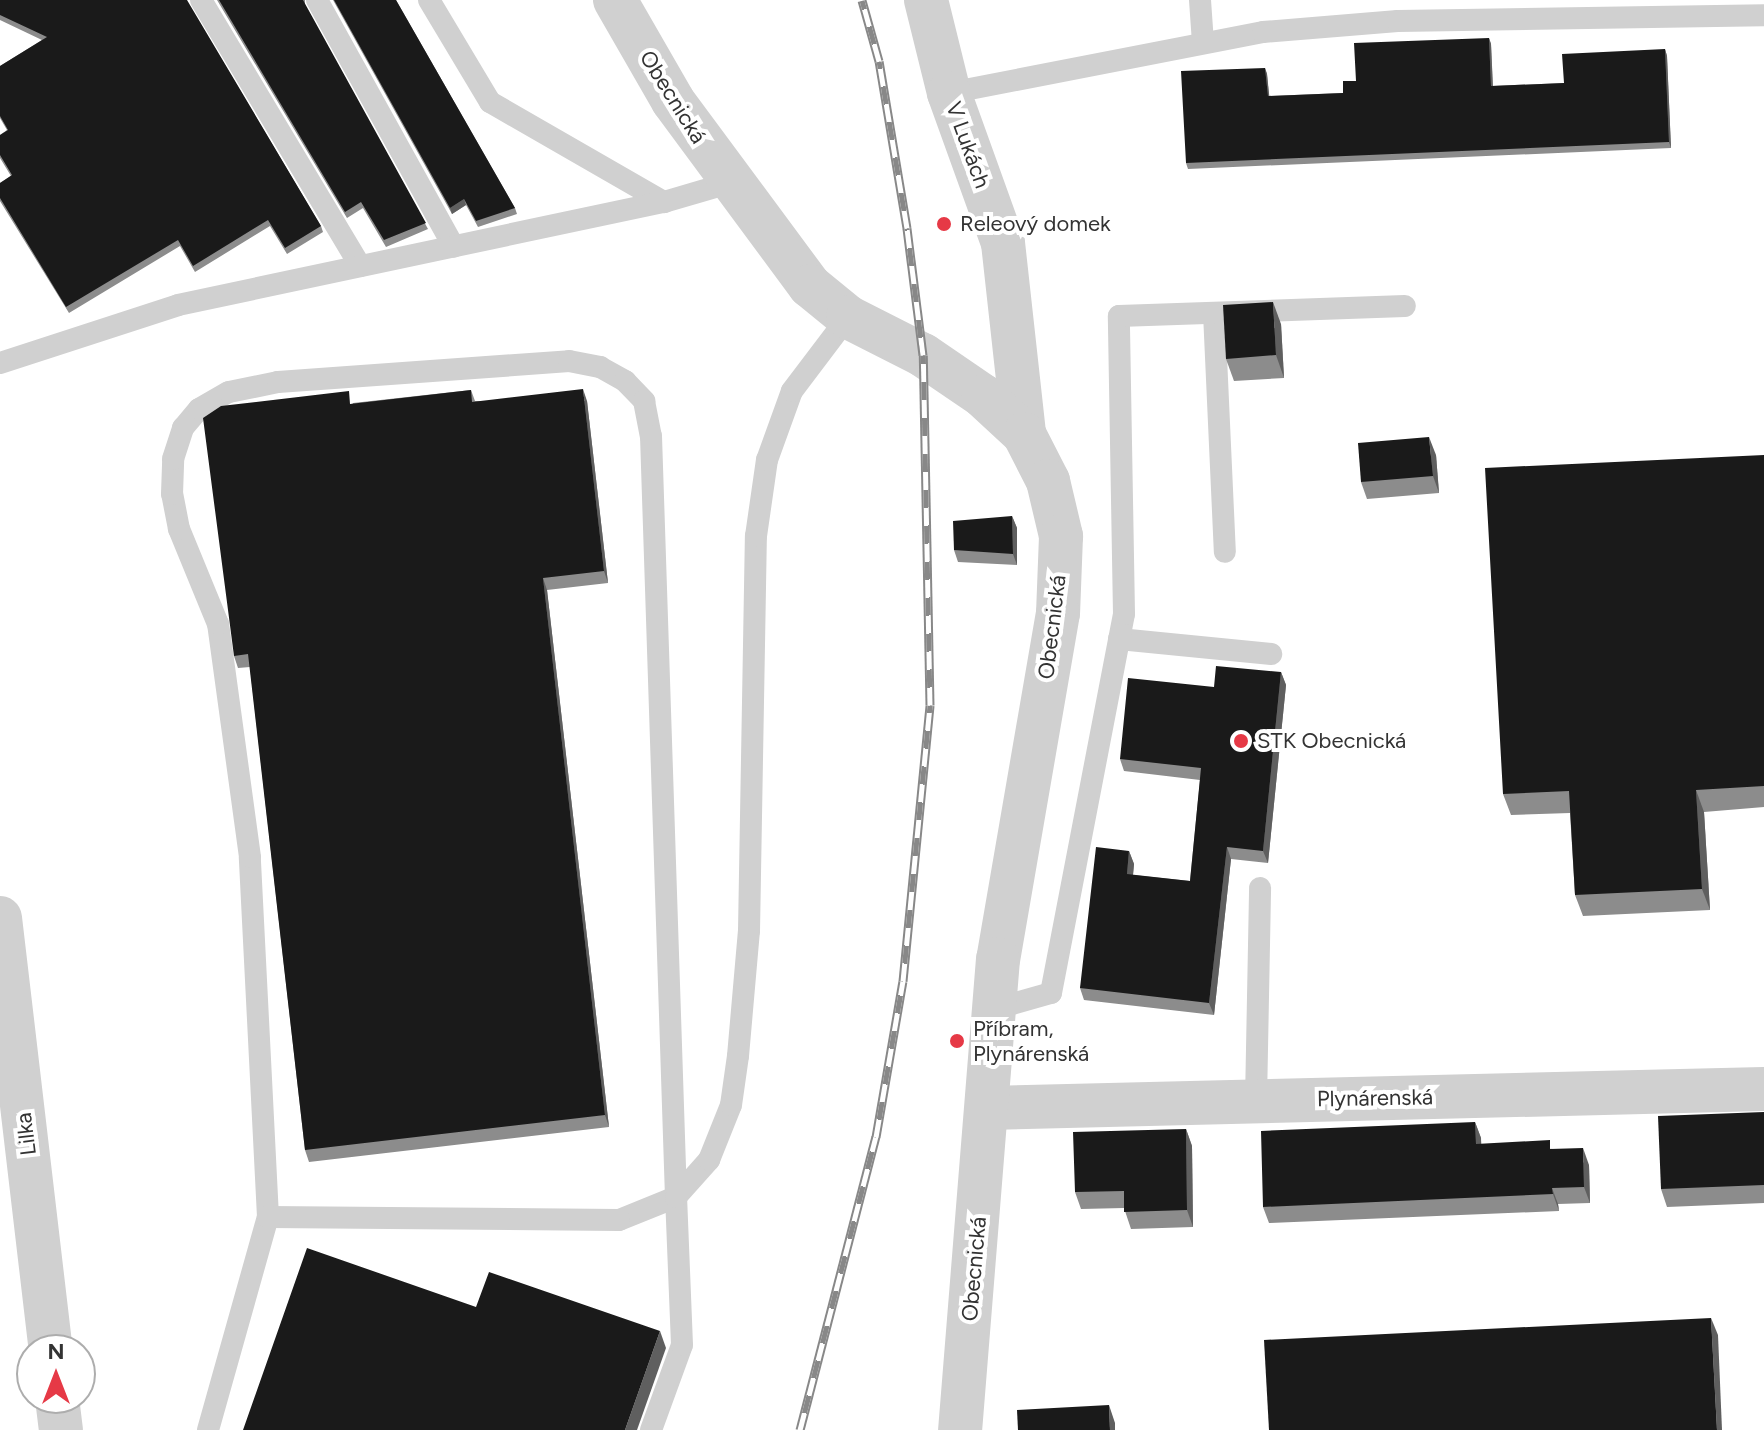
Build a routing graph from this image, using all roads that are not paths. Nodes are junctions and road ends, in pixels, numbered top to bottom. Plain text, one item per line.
1 (201, 0) edge
2 (317, 0) edge
3 (429, 0) edge
4 (615, 0) edge
5 (926, 0) edge
6 (1200, 0) edge
7 (1764, 15) edge
8 (1203, 43) junction
9 (949, 93) junction
10 (729, 183) junction
11 (664, 202) junction
12 (454, 247) junction
13 (360, 266) junction
14 (1405, 306) dead end
15 (1214, 313) junction
16 (848, 317) junction
17 (0, 363) edge
18 (1024, 434) junction
19 (1225, 552) dead end
20 (1119, 639) junction
21 (1271, 654) dead end
22 (1260, 888) dead end
23 (0, 918) edge
24 (994, 1009) junction
25 (1764, 1089) edge
26 (1256, 1101) junction
27 (987, 1108) junction
28 (676, 1197) junction
29 (268, 1217) junction
30 (49, 1334) edge
31 (208, 1430) edge
32 (651, 1430) edge
33 (960, 1430) edge

1 - 13 lane
2 - 12 lane
3 - 11 lane
4 - 10 street, Obecnická
5 - 9 street, V Lukách
6 - 8 lane
7 - 8 lane
8 - 9 lane
9 - 18 street, V Lukách
10 - 11 lane
10 - 16 street, Obecnická
11 - 12 lane
12 - 13 lane
13 - 17 lane
14 - 15 lane
15 - 19 lane
15 - 20 lane
16 - 18 street, Obecnická
16 - 28 lane
18 - 24 street, Obecnická
20 - 21 lane
20 - 24 lane
22 - 26 lane
23 - 30 street, Lilka
24 - 27 street, Obecnická
25 - 26 street, Plynárenská
26 - 27 street, Plynárenská
27 - 33 street, Obecnická
28 - 29 lane
28 - 29 lane
28 - 32 lane
29 - 31 lane

